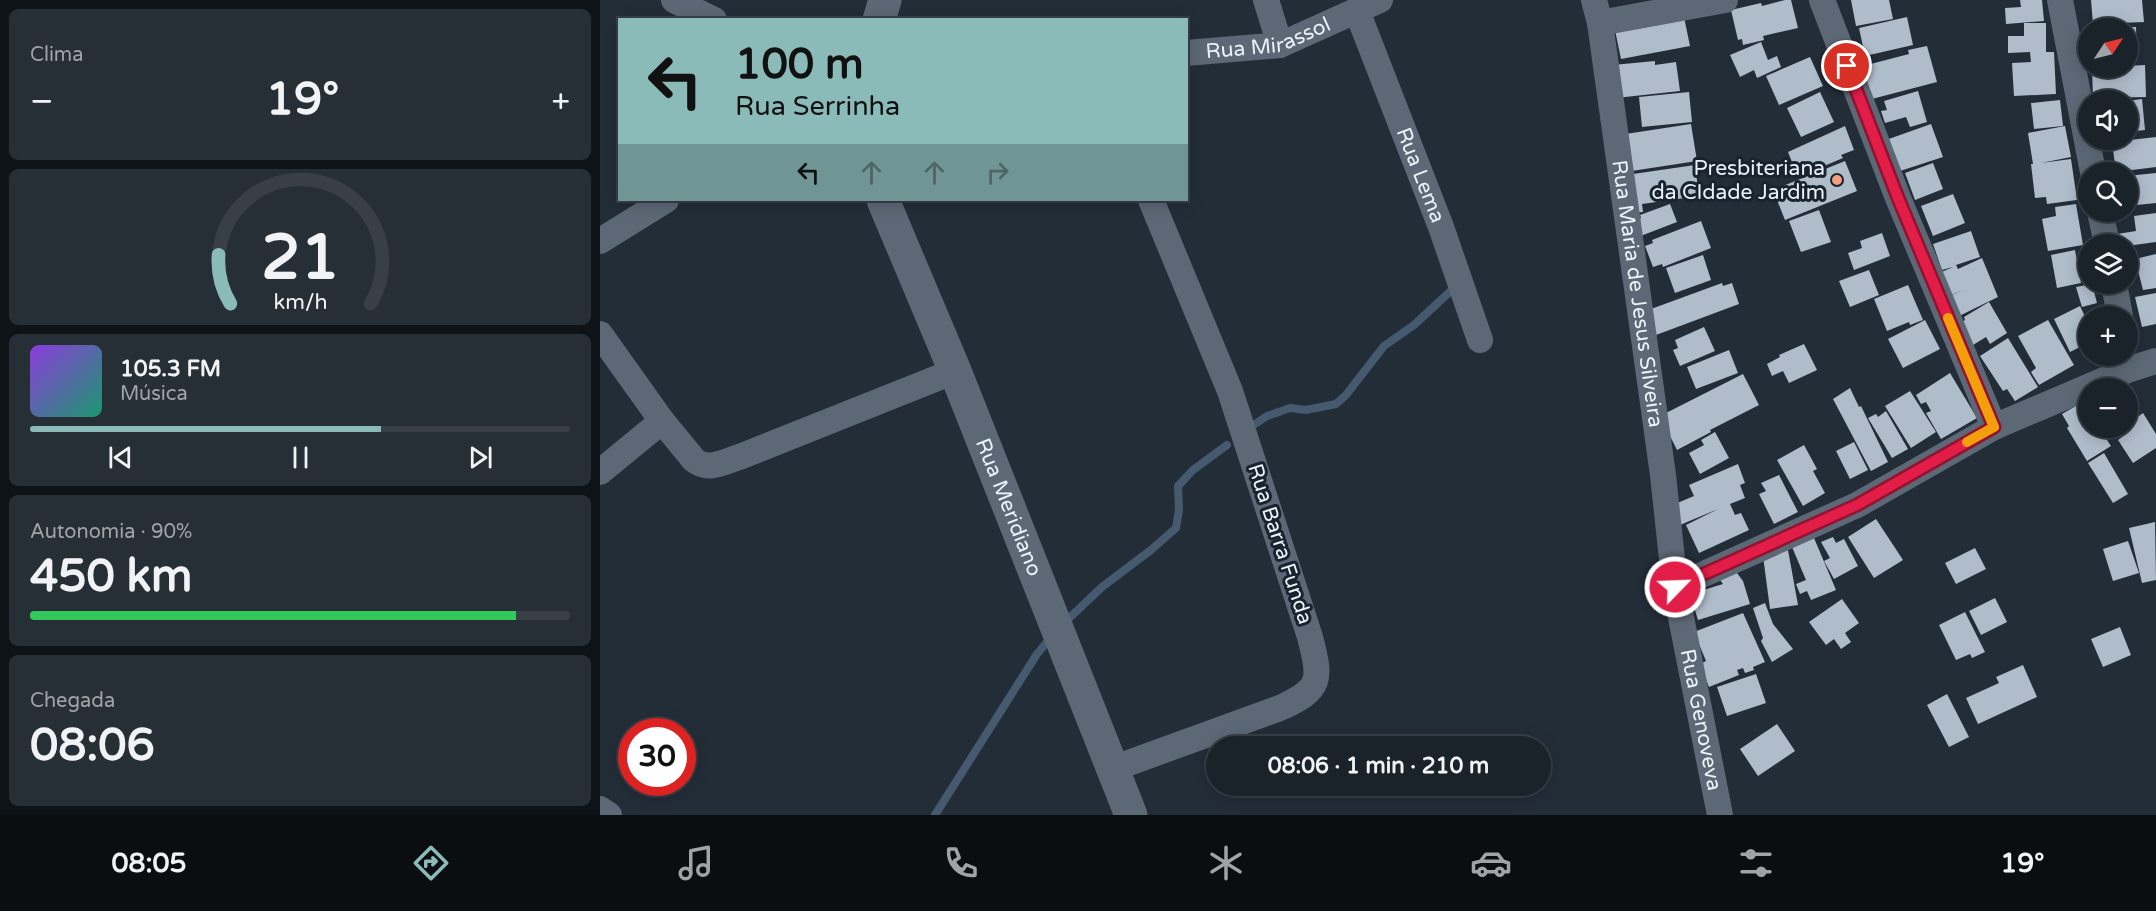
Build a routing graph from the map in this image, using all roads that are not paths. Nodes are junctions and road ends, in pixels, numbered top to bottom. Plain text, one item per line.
1 (674, 0) edge
2 (885, 0) edge
3 (1266, 0) edge
4 (1380, 0) edge
5 (1725, 0) edge
6 (1822, 0) edge
7 (2060, 0) edge
8 (1357, 11) junction
9 (1597, 12) edge
10 (710, 18) edge
11 (880, 18) edge
12 (1280, 45) junction
13 (1188, 53) edge
14 (2091, 162) edge
15 (664, 201) edge
16 (883, 201) edge
17 (1151, 201) edge
18 (600, 242) edge
19 (600, 334) edge
20 (1480, 340) dead end
21 (2138, 360) edge
22 (2156, 361) edge
23 (2117, 366) edge
24 (955, 371) junction
25 (662, 421) junction
26 (1994, 427) junction
27 (600, 472) edge
28 (1675, 587) junction
29 (1112, 769) junction
30 (600, 809) edge
31 (609, 815) edge
32 (1131, 815) edge
33 (1720, 815) edge

1 - 10 street
2 - 11 street
3 - 12 street
4 - 8 street, Rua Mirassol
5 - 9 street
6 - 26 street
7 - 14 street
8 - 12 street, Rua Mirassol
8 - 20 street, Rua Lema
9 - 28 street, Rua Maria de Jesus Silveira
12 - 13 street, Rua Mirassol
15 - 18 street
16 - 24 street, Rua Meridiano
17 - 29 street, Rua Barra Funda
19 - 25 street
21 - 22 street
23 - 26 street
24 - 25 street
24 - 29 street, Rua Meridiano
25 - 27 street
26 - 28 street
28 - 33 street, Rua Genoveva
29 - 32 street, Rua Meridiano
30 - 31 street

